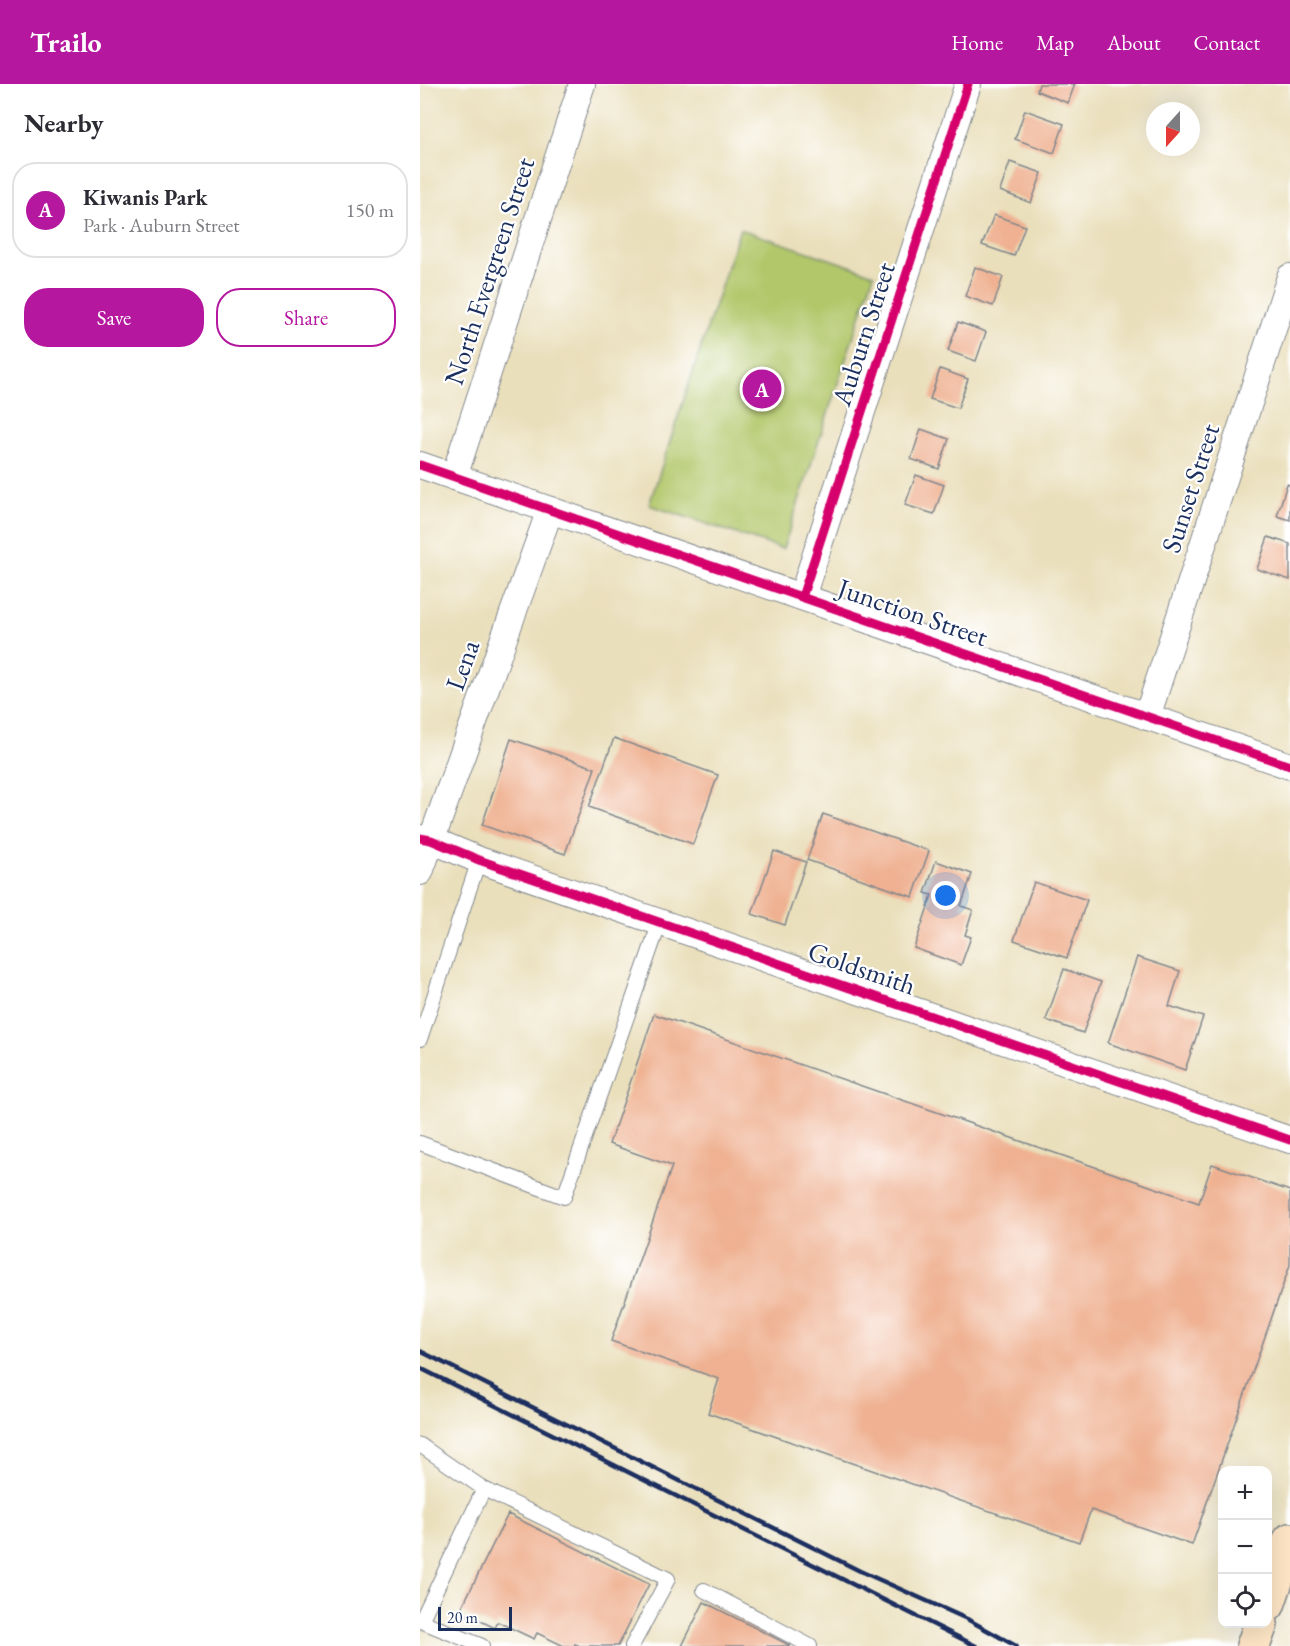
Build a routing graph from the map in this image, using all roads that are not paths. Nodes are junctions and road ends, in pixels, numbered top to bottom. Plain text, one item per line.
1 (582, 84) edge
2 (968, 84) edge
3 (1290, 277) edge
4 (420, 465) edge
5 (454, 477) junction
6 (550, 510) junction
7 (802, 597) junction
8 (1147, 717) junction
9 (1290, 766) edge
10 (426, 839) edge
11 (479, 860) junction
12 (420, 872) edge
13 (660, 922) junction
14 (420, 1039) edge
15 (1290, 1140) edge
16 (420, 1143) edge
17 (420, 1445) edge
18 (484, 1489) junction
19 (1290, 1540) edge
20 (704, 1590) dead end
21 (1272, 1593) edge
22 (420, 1622) edge
23 (1259, 1628) edge
24 (482, 1646) edge
25 (632, 1646) edge
26 (810, 1646) edge
27 (1253, 1646) edge

1 - 5 street, North Evergreen Street
2 - 7 street, Auburn Street
3 - 8 street, Sunset Street
4 - 5 street, Junction Street
5 - 6 street, Junction Street
6 - 7 street, Junction Street
6 - 10 street, Lena
7 - 8 street, Junction Street
8 - 9 street, Junction Street
10 - 11 street, Goldsmith
10 - 12 street, Lena
11 - 13 street, Goldsmith
11 - 14 lane
13 - 15 street, Goldsmith
13 - 16 lane
17 - 18 lane
18 - 22 lane
18 - 25 lane
19 - 21 main road
20 - 26 lane
22 - 24 lane
23 - 27 main road

